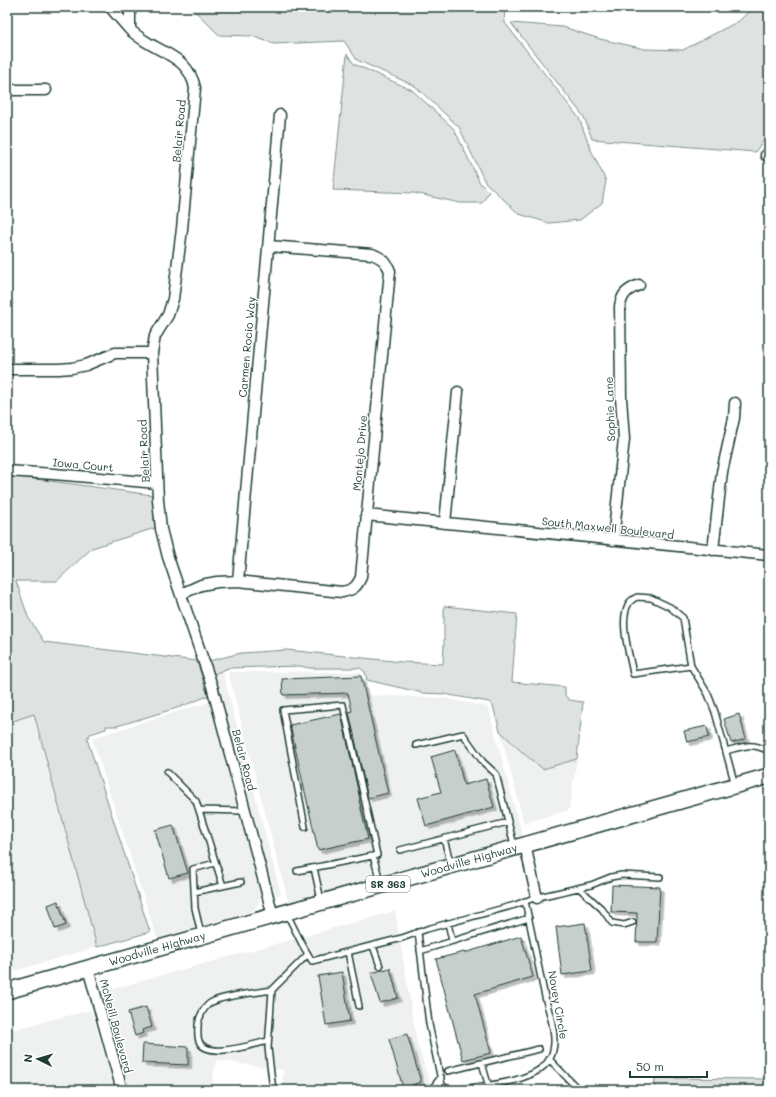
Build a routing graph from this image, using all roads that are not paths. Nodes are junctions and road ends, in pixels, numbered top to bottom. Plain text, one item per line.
1 (110, 7) edge
2 (130, 7) edge
3 (130, 30) junction
4 (7, 90) edge
5 (46, 90) dead end
6 (280, 115) dead end
7 (269, 246) junction
8 (639, 285) dead end
9 (152, 353) junction
10 (7, 369) edge
11 (458, 392) dead end
12 (735, 403) dead end
13 (7, 471) edge
14 (157, 483) junction
15 (366, 515) junction
16 (445, 523) junction
17 (613, 540) junction
18 (713, 550) junction
19 (769, 555) edge
20 (238, 581) junction
21 (181, 594) junction
22 (691, 666) junction
23 (416, 745) dead end
24 (726, 751) junction
25 (769, 751) edge
26 (167, 772) dead end
27 (769, 776) edge
28 (736, 786) junction
29 (199, 810) junction
30 (245, 811) junction
31 (508, 822) junction
32 (304, 827) dead end
33 (444, 839) junction
34 (520, 847) junction
35 (400, 850) dead end
36 (373, 856) junction
37 (215, 862) junction
38 (451, 866) junction
39 (314, 868) junction
40 (297, 871) dead end
41 (660, 877) dead end
42 (241, 882) dead end
43 (222, 886) junction
44 (381, 886) junction
45 (579, 888) junction
46 (194, 892) junction
47 (537, 898) junction
48 (525, 901) junction
49 (321, 902) junction
50 (280, 914) junction
51 (529, 918) junction
52 (633, 922) dead end
53 (448, 923) junction
54 (418, 932) junction
55 (201, 936) junction
56 (452, 941) junction
57 (373, 946) junction
58 (420, 951) junction
59 (348, 952) junction
60 (308, 954) junction
61 (380, 966) dead end
62 (88, 968) junction
63 (272, 990) junction
64 (7, 991) edge
65 (359, 1006) dead end
66 (268, 1041) junction
67 (539, 1049) dead end
68 (549, 1059) junction
69 (482, 1062) junction
70 (448, 1071) dead end
71 (441, 1076) junction
72 (488, 1084) junction
73 (442, 1088) edge
74 (122, 1090) edge
75 (273, 1090) edge
76 (431, 1090) edge
77 (495, 1090) edge
78 (579, 1090) edge

1 - 3 street, Belair Road
2 - 3 street
3 - 9 street, Belair Road
4 - 5 street
6 - 7 street, Carmen Rocio Way
7 - 15 street, Montejo Drive
7 - 20 street, Carmen Rocio Way
8 - 17 street, Sophie Lane
9 - 10 street
9 - 14 street, Belair Road
11 - 16 street
12 - 18 street
13 - 14 street, Iowa Court
14 - 21 street, Belair Road
15 - 16 street, South Maxwell Boulevard
15 - 20 street, Montejo Drive
16 - 17 street, South Maxwell Boulevard
17 - 18 street, South Maxwell Boulevard
18 - 19 street, South Maxwell Boulevard
20 - 21 street, Montejo Drive
21 - 30 street, Belair Road
22 - 22 lane
22 - 24 lane
23 - 31 lane
24 - 25 lane
24 - 28 lane
26 - 29 lane
27 - 28 main road, Woodville Highway / SR 363
28 - 34 main road, Woodville Highway / SR 363
29 - 30 lane
29 - 37 lane
30 - 50 street, Belair Road
31 - 33 lane
31 - 34 lane
32 - 36 lane
33 - 35 lane
33 - 38 lane
34 - 38 main road, Woodville Highway / SR 363
34 - 47 street
36 - 39 lane
36 - 44 lane
37 - 43 lane
37 - 46 lane
38 - 44 main road, Woodville Highway / SR 363
39 - 40 lane
39 - 49 lane
41 - 45 lane
42 - 43 lane
43 - 46 lane
44 - 49 main road, Woodville Highway / SR 363
45 - 47 lane
45 - 52 lane
46 - 55 lane
47 - 48 lane
48 - 51 lane, Novey Circle
48 - 53 lane
49 - 50 main road, Woodville Highway / SR 363
50 - 55 main road, Woodville Highway / SR 363
50 - 60 lane
51 - 56 lane
51 - 68 lane, Novey Circle
53 - 54 lane
53 - 56 lane
54 - 57 lane
54 - 58 lane
55 - 62 main road, Woodville Highway / SR 363
56 - 58 lane
57 - 59 lane
57 - 61 lane
58 - 71 lane
59 - 60 lane
59 - 65 lane
60 - 63 lane
62 - 64 main road, Woodville Highway / SR 363
62 - 74 street, McNeill Boulevard
63 - 66 lane
63 - 66 lane
66 - 75 lane
67 - 69 lane
68 - 72 lane
68 - 78 lane
69 - 70 lane
69 - 72 lane
71 - 73 lane
71 - 76 lane
72 - 73 lane
72 - 77 lane

